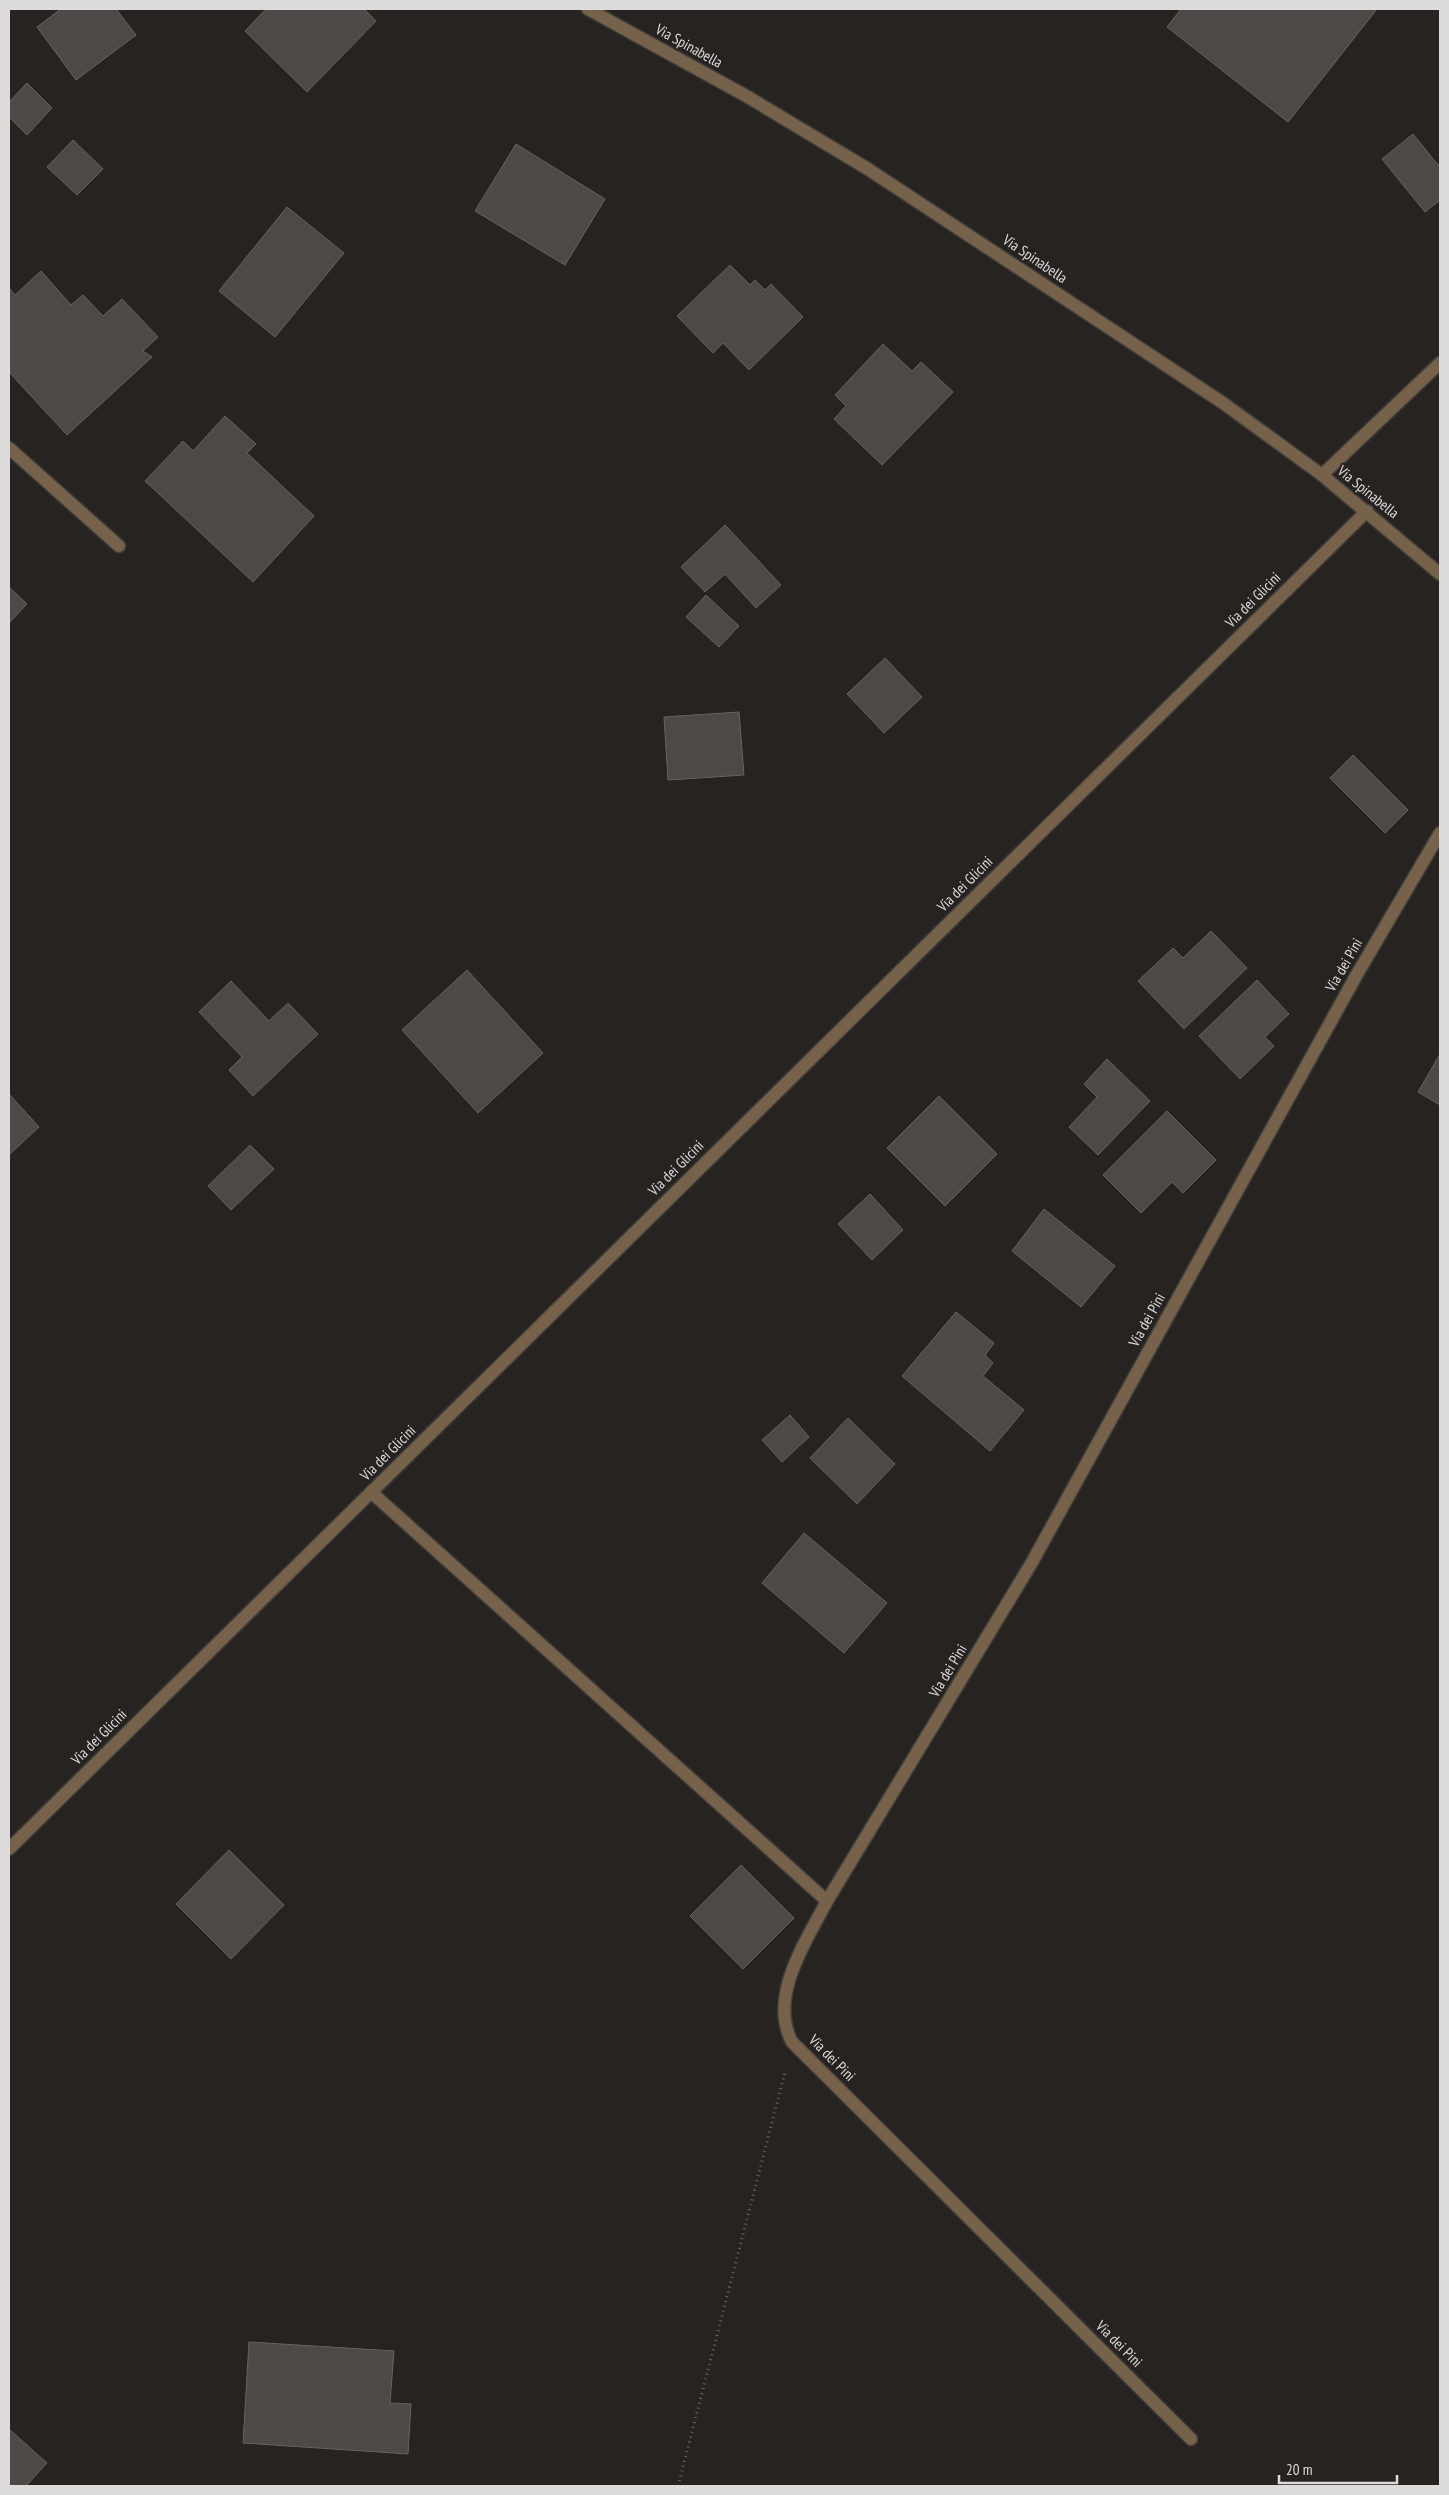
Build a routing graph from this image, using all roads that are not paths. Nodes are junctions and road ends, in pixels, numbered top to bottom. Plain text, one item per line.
1 (588, 9) edge
2 (1440, 363) edge
3 (9, 448) edge
4 (1322, 475) junction
5 (1366, 511) junction
6 (119, 546) dead end
7 (1440, 574) edge
8 (1440, 833) edge
9 (371, 1492) junction
10 (9, 1849) edge
11 (827, 1901) junction
12 (1191, 2439) dead end

1 - 4 street, Via Spinabella
2 - 4 street
3 - 6 street
4 - 5 street, Via Spinabella
5 - 7 street, Via Spinabella
5 - 9 street, Via dei Glicini
8 - 11 street, Via dei Pini
9 - 10 street, Via dei Glicini
9 - 11 street
11 - 12 street, Via dei Pini

